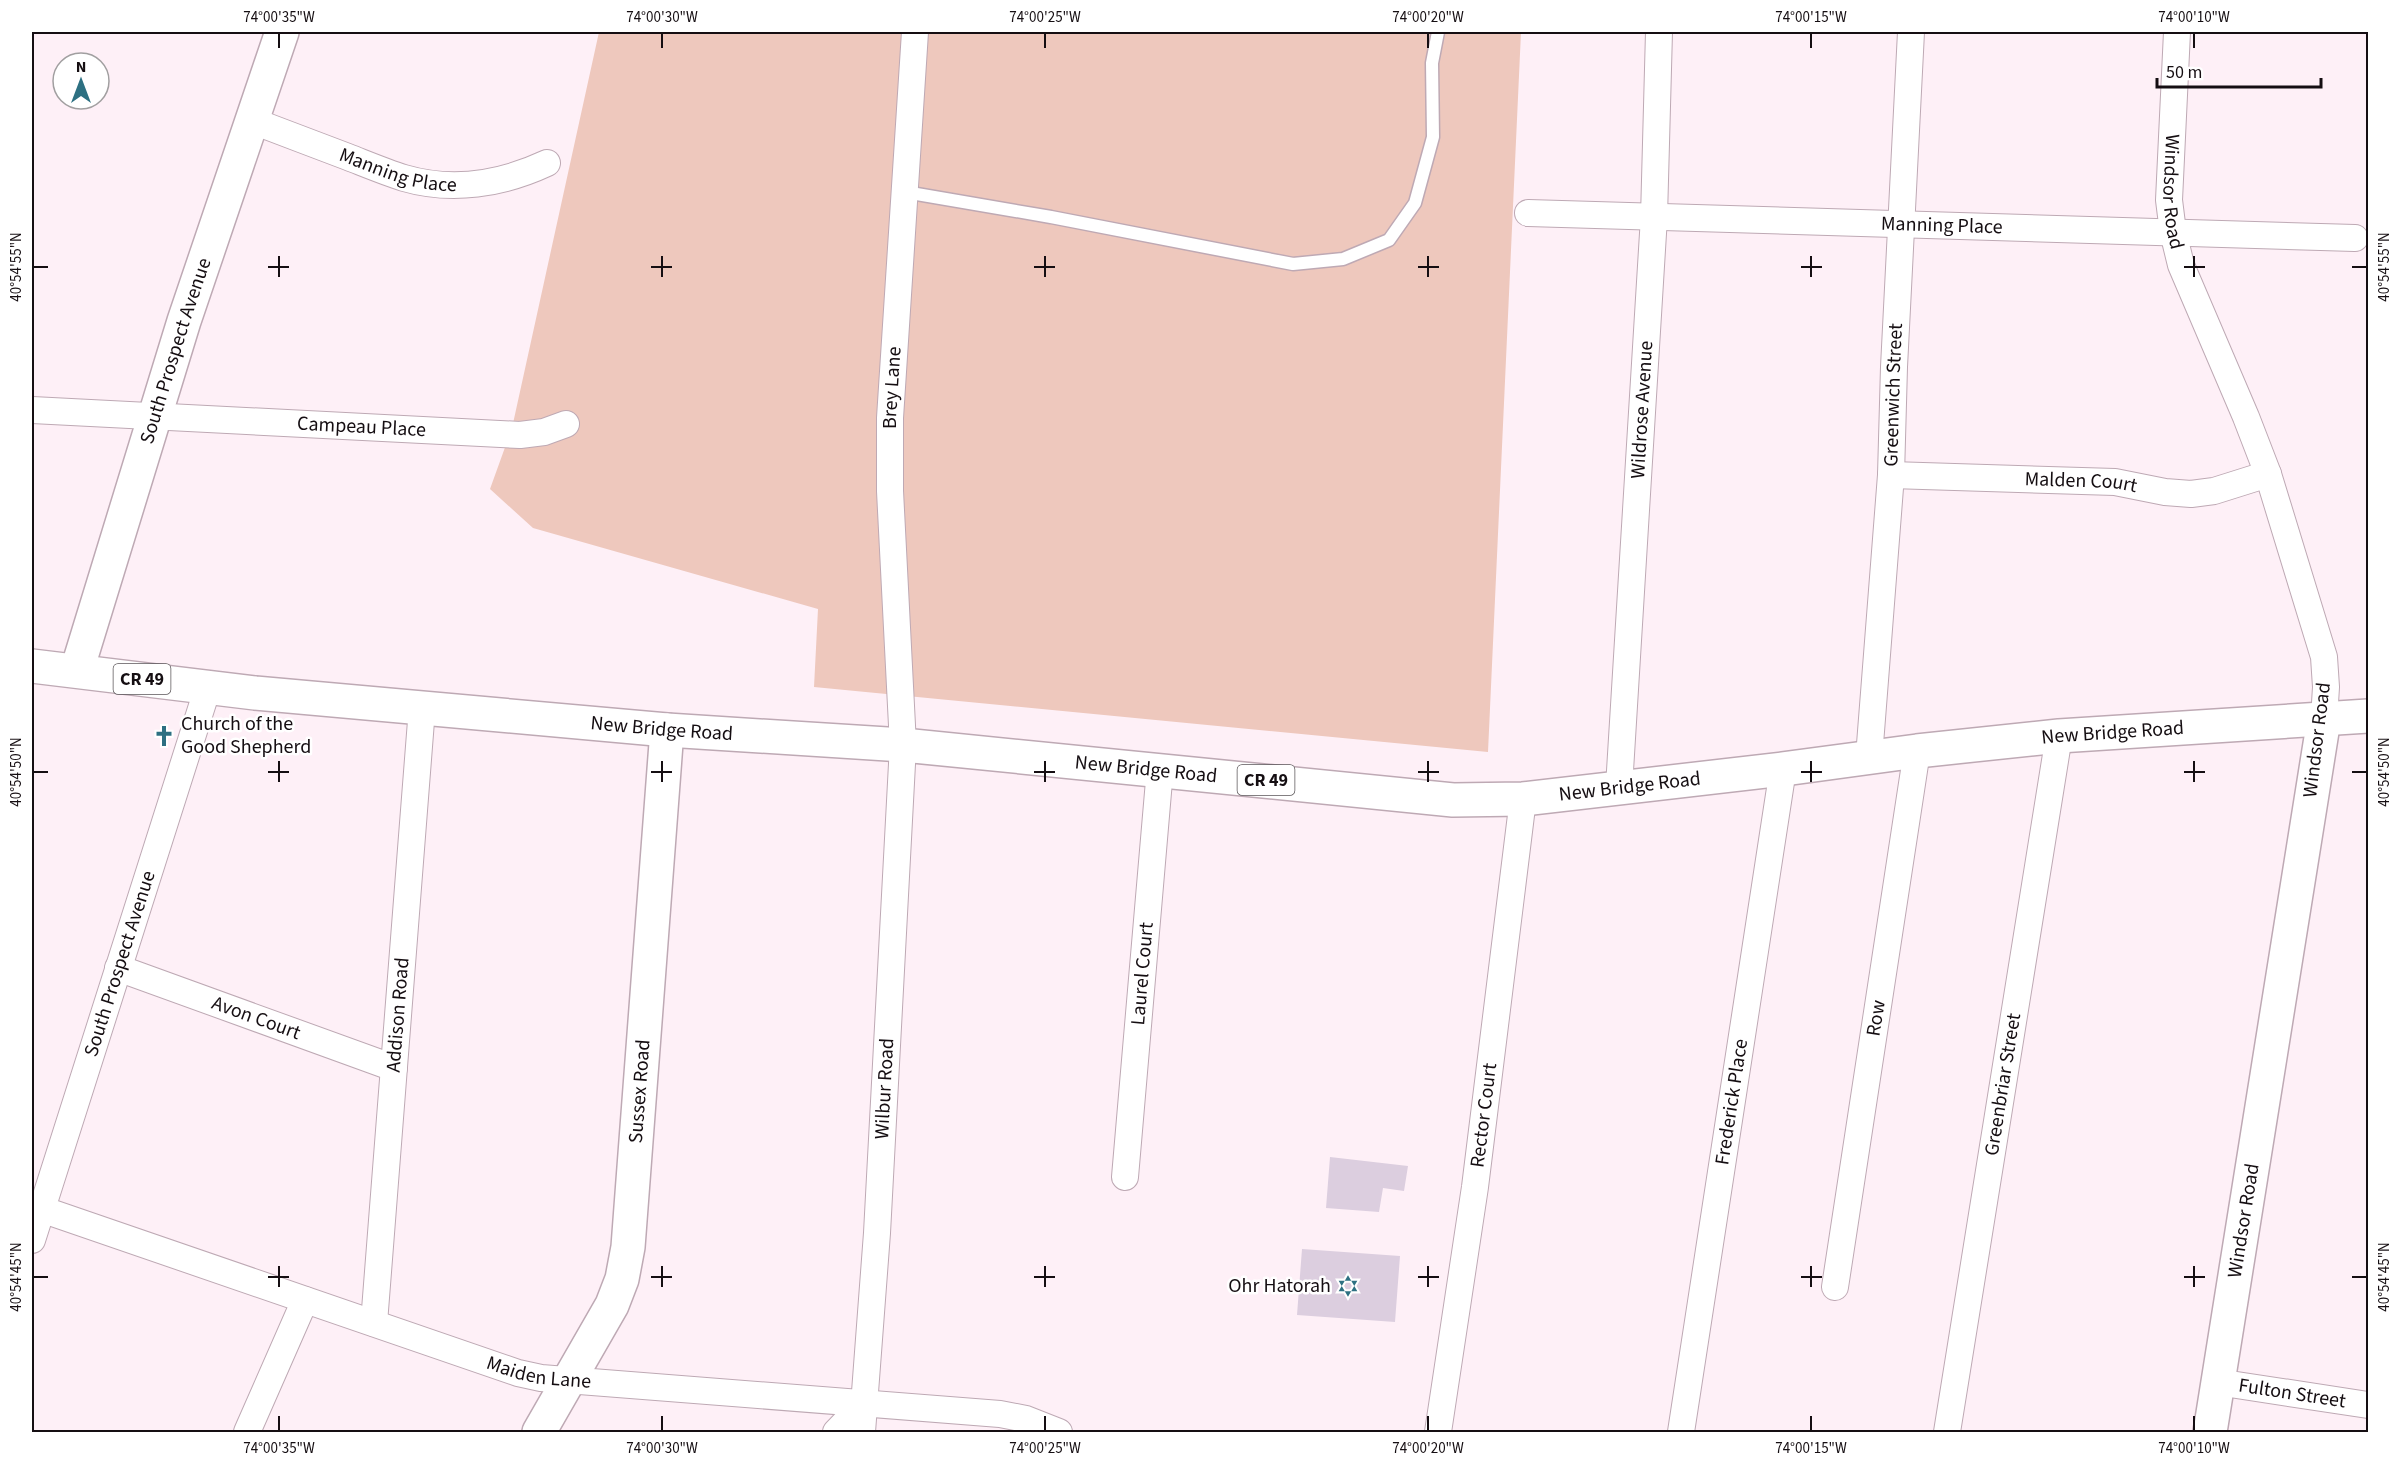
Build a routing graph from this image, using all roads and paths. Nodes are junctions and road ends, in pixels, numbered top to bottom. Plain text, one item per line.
1 (282, 32) edge
2 (915, 32) edge
3 (1438, 32) edge
4 (1659, 32) edge
5 (1911, 32) edge
6 (2177, 32) edge
7 (253, 121) junction
8 (547, 163) dead end
9 (905, 192) junction
10 (1528, 213) dead end
11 (1654, 217) junction
12 (1901, 224) junction
13 (2173, 232) junction
14 (2355, 238) dead end
15 (32, 410) edge
16 (155, 416) junction
17 (566, 424) dead end
18 (2268, 474) junction
19 (1891, 475) junction
20 (32, 666) edge
21 (76, 670) junction
22 (208, 687) junction
23 (422, 708) junction
24 (2368, 716) edge
25 (2324, 719) junction
26 (667, 730) junction
27 (2059, 736) junction
28 (903, 745) junction
29 (1917, 751) junction
30 (1869, 758) junction
31 (1160, 769) junction
32 (1783, 770) junction
33 (1619, 787) junction
34 (1523, 799) junction
35 (118, 968) junction
36 (394, 1068) junction
37 (1125, 1177) dead end
38 (41, 1209) junction
39 (32, 1240) edge
40 (1835, 1287) dead end
41 (305, 1300) junction
42 (374, 1323) junction
43 (570, 1379) junction
44 (2217, 1382) junction
45 (864, 1403) junction
46 (2368, 1405) edge
47 (247, 1432) edge
48 (539, 1432) edge
49 (836, 1432) edge
50 (862, 1432) edge
51 (1059, 1432) edge
52 (1438, 1432) edge
53 (1681, 1432) edge
54 (1947, 1432) edge
55 (2210, 1432) edge

1 - 7 main road, South Prospect Avenue
2 - 9 street, Brey Lane
3 - 9 lane
4 - 11 street, Wildrose Avenue
5 - 12 street, Greenwich Street
6 - 13 street, Windsor Road
7 - 8 street, Manning Place
7 - 16 main road, South Prospect Avenue
9 - 28 street, Brey Lane
10 - 11 street, Manning Place
11 - 12 street, Manning Place
11 - 33 street, Wildrose Avenue
12 - 13 street, Manning Place
12 - 19 street, Greenwich Street
13 - 14 street, Manning Place
13 - 18 street, Windsor Road
15 - 16 street, Campeau Place
16 - 17 street, Campeau Place
16 - 21 main road, South Prospect Avenue
18 - 19 street, Malden Court
18 - 25 street, Windsor Road
19 - 30 street, Greenwich Street
20 - 21 main road, New Bridge Road / CR 49
21 - 22 main road, New Bridge Road / CR 49
22 - 23 main road, New Bridge Road / CR 49
22 - 35 street, South Prospect Avenue
23 - 26 main road, New Bridge Road / CR 49
23 - 36 street, Addison Road
24 - 25 main road, New Bridge Road / CR 49
25 - 27 main road, New Bridge Road / CR 49
25 - 44 main road, Windsor Road
26 - 28 main road, New Bridge Road / CR 49
26 - 43 main road, Sussex Road
27 - 29 main road, New Bridge Road / CR 49
27 - 54 street, Greenbriar Street
28 - 31 main road, New Bridge Road / CR 49
28 - 45 street, Wilbur Road
29 - 30 main road, New Bridge Road / CR 49
29 - 40 street, Row
30 - 32 main road, New Bridge Road / CR 49
31 - 34 main road, New Bridge Road / CR 49
31 - 37 street, Laurel Court
32 - 33 main road, New Bridge Road / CR 49
32 - 53 street, Frederick Place
33 - 34 main road, New Bridge Road / CR 49
34 - 52 street, Rector Court
35 - 36 street, Avon Court
35 - 38 street, South Prospect Avenue
36 - 42 street, Addison Road
38 - 39 street, South Prospect Avenue
38 - 41 street, Maiden Lane
41 - 42 street, Maiden Lane
41 - 47 street
42 - 43 street, Maiden Lane
43 - 45 street, Maiden Lane
43 - 48 main road, Sussex Road
44 - 46 street, Fulton Street
44 - 55 main road, Windsor Road
45 - 49 street
45 - 50 street, Wilbur Road
45 - 51 street, Maiden Lane

